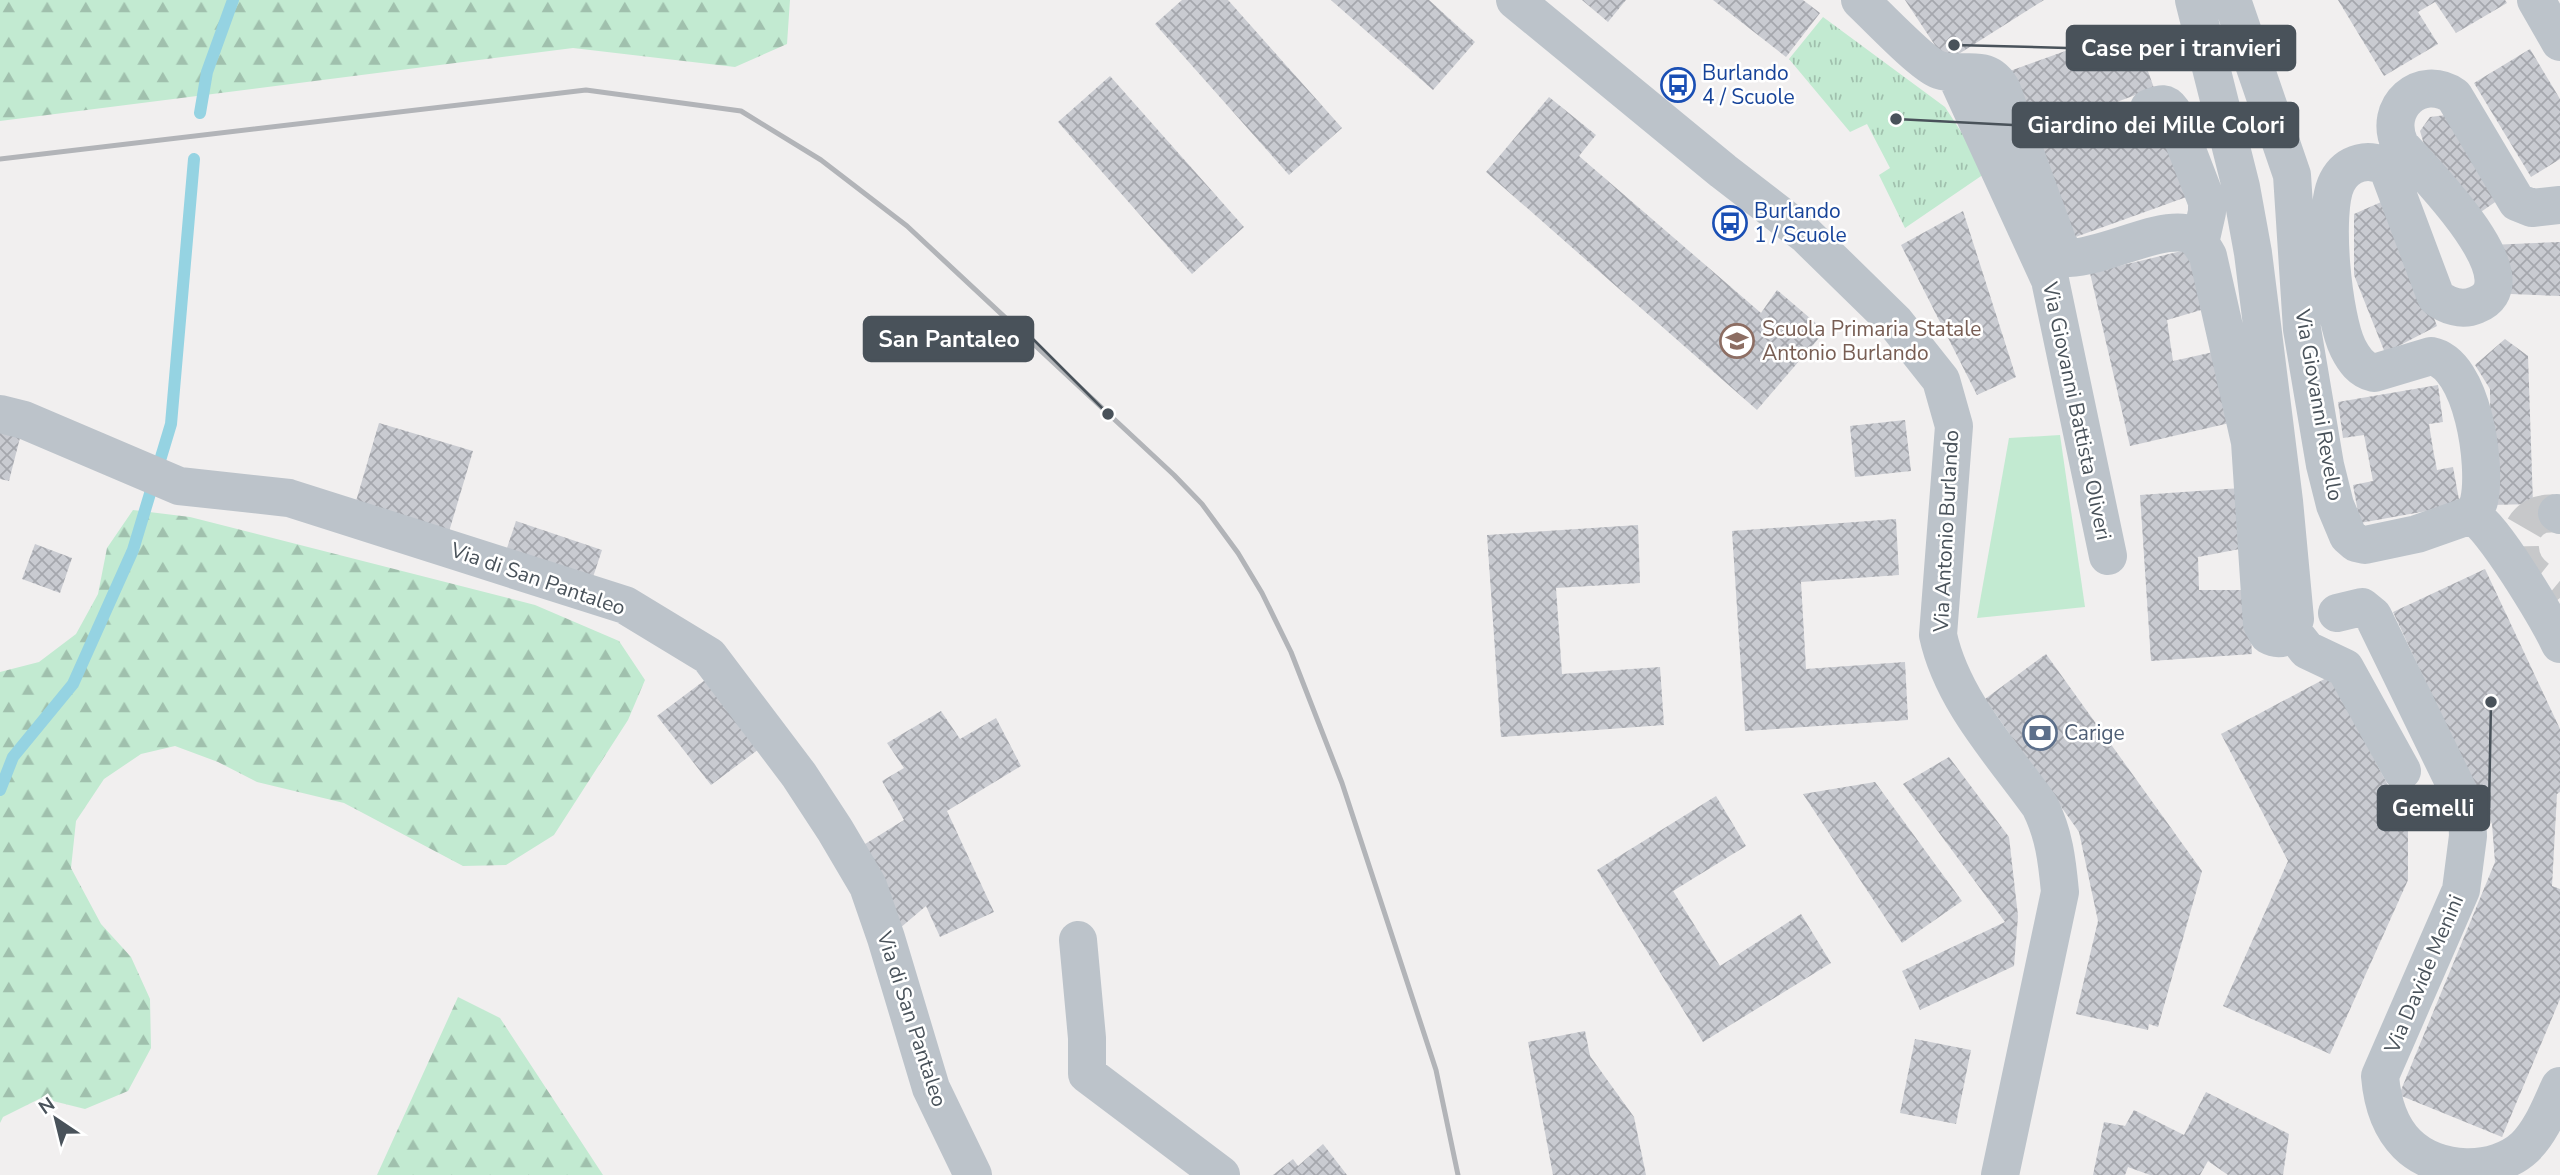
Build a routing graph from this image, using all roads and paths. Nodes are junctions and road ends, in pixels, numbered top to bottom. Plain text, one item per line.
1 (1515, 0) edge
2 (1860, 0) edge
3 (2194, 0) edge
4 (2232, 0) edge
5 (2536, 0) edge
6 (2560, 42) edge
7 (1955, 73) junction
8 (2149, 108) dead end
9 (2560, 205) edge
10 (2200, 243) junction
11 (0, 414) edge
12 (2472, 515) junction
13 (2108, 556) dead end
14 (2337, 613) dead end
15 (2292, 631) junction
16 (2560, 644) edge
17 (2402, 771) dead end
18 (1078, 940) dead end
19 (2560, 1086) edge
20 (973, 1175) edge
21 (1221, 1175) edge
22 (2000, 1175) edge

1 - 22 street, Via Antonio Burlando
2 - 7 street
3 - 15 street, Via Giovanni Revello
4 - 12 street, Via Giovanni Revello
5 - 6 street
7 - 10 street
7 - 13 street, Via Giovanni Battista Oliveri
8 - 10 street
9 - 12 street, Via Giovanni Revello
10 - 15 street
11 - 20 street, Via di San Pantaleo
12 - 16 street
14 - 19 street, Via Davide Menini
15 - 17 street
18 - 21 street

